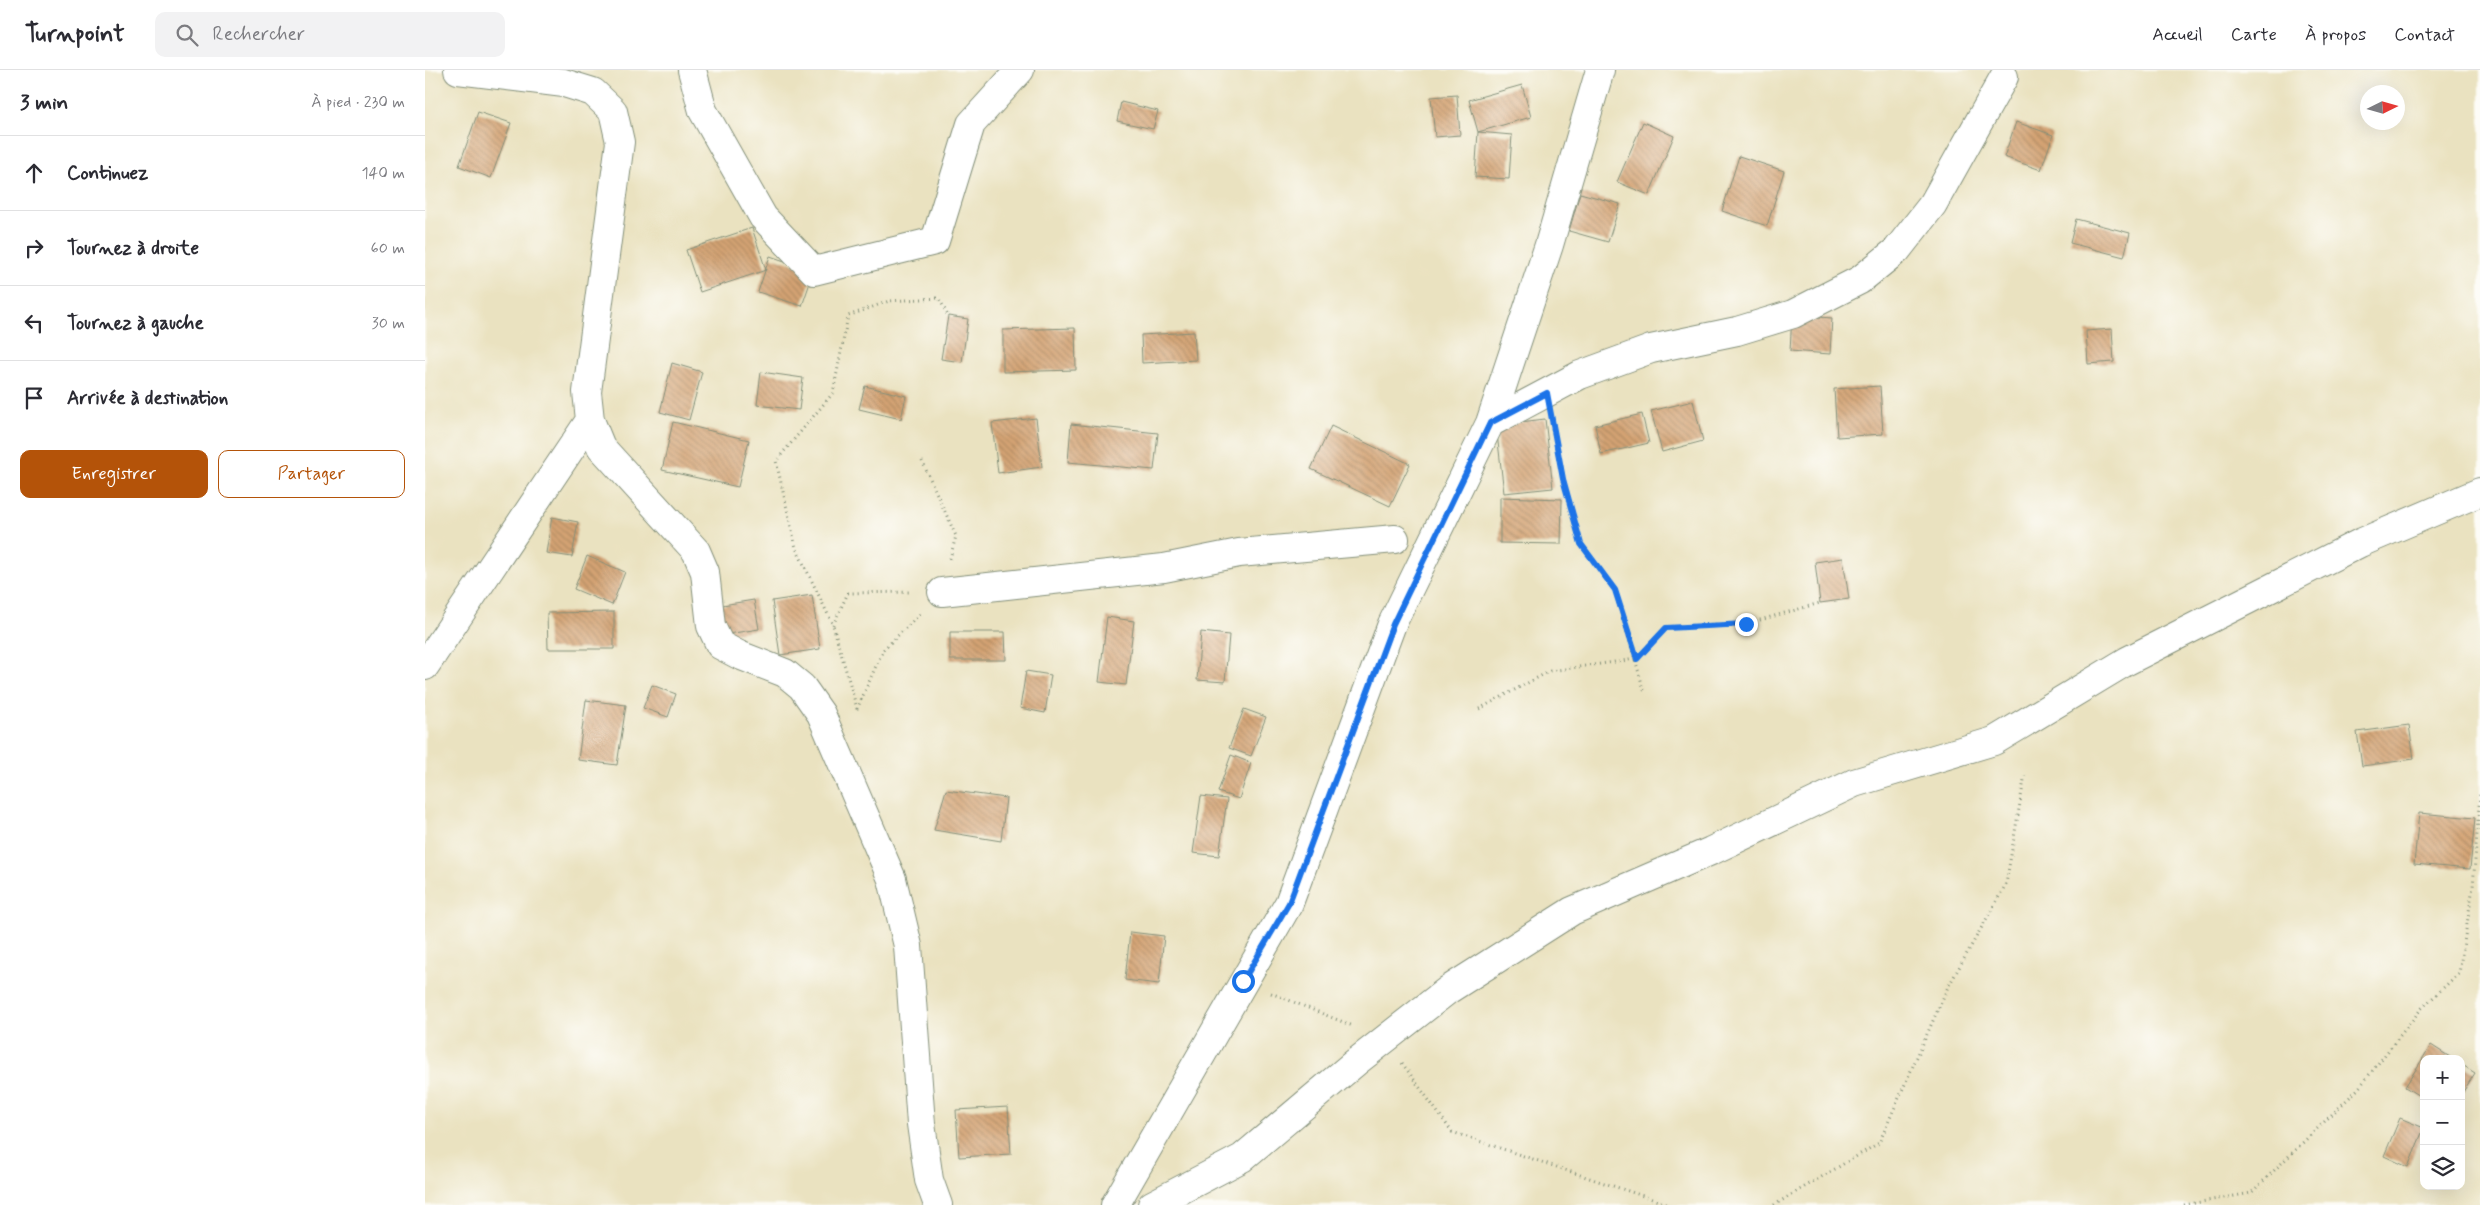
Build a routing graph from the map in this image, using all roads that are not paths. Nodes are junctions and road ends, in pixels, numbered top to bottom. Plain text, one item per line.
1 (458, 70) edge
2 (692, 70) edge
3 (1019, 70) edge
4 (1600, 70) edge
5 (2003, 77) dead end
6 (590, 420) junction
7 (1490, 423) junction
8 (2480, 492) edge
9 (1395, 540) dead end
10 (942, 592) road end
11 (425, 666) edge
12 (938, 1205) edge
13 (1115, 1205) edge
14 (1152, 1205) edge

1 - 6 street
2 - 3 street
4 - 7 street
5 - 7 street
6 - 11 street
6 - 12 street
7 - 13 street
8 - 14 street
9 - 10 street

